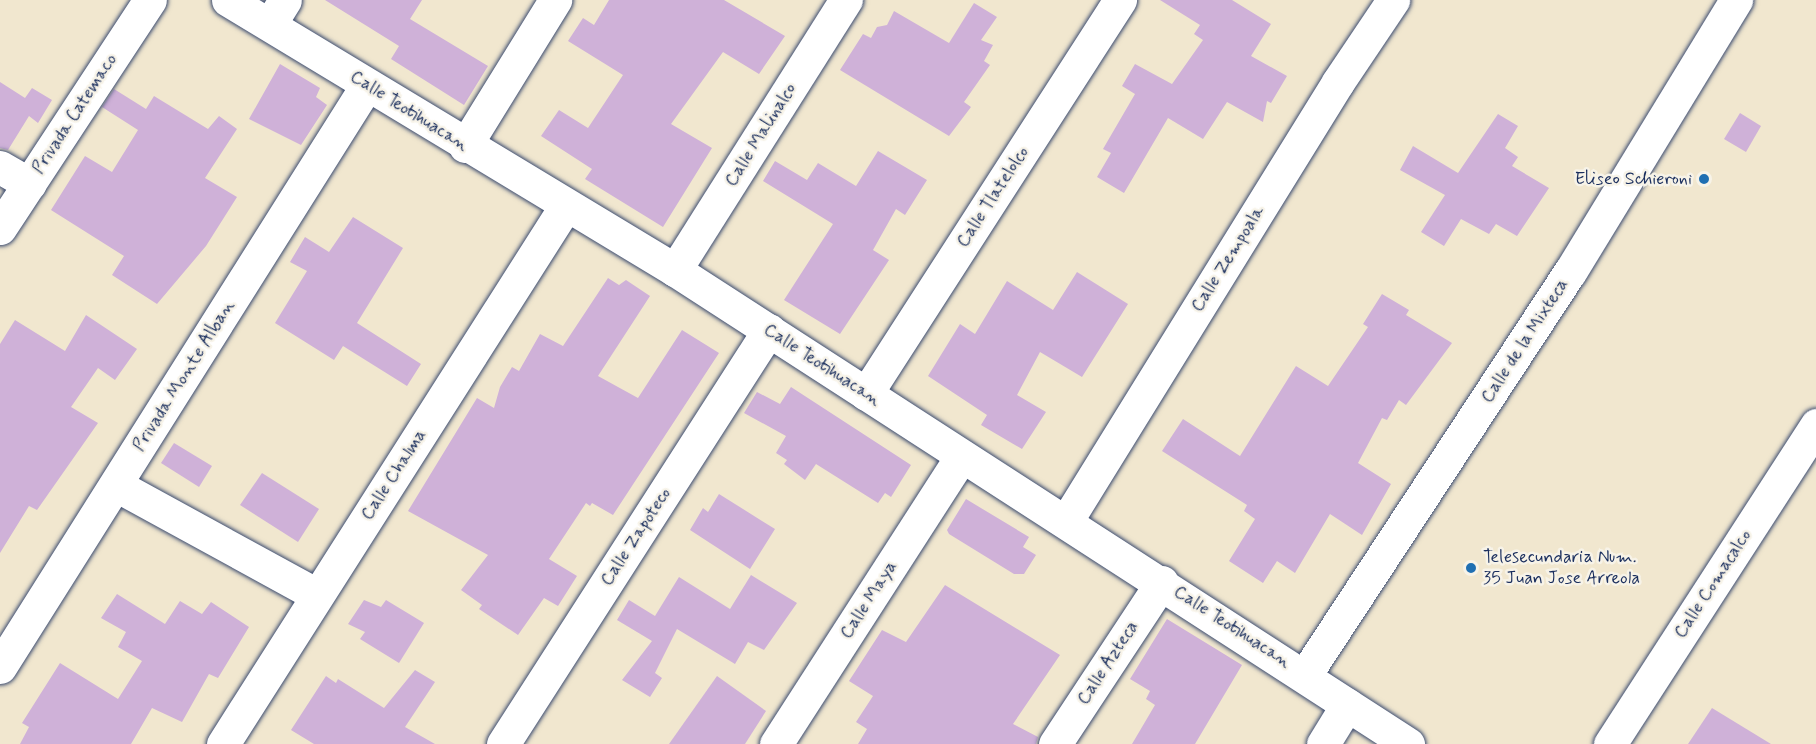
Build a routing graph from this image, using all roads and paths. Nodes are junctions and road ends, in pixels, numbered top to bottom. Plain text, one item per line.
1 (150, 0) edge
2 (228, 0) edge
3 (555, 0) edge
4 (846, 0) edge
5 (1120, 0) edge
6 (1393, 0) edge
7 (1736, 0) edge
8 (277, 12) edge
9 (367, 85) junction
10 (465, 146) junction
11 (0, 167) edge
12 (29, 184) junction
13 (565, 207) junction
14 (0, 228) edge
15 (675, 270) junction
16 (769, 330) junction
17 (866, 394) junction
18 (1816, 425) edge
19 (961, 457) junction
20 (116, 485) junction
21 (1067, 520) junction
22 (1162, 582) junction
23 (317, 595) junction
24 (0, 667) edge
25 (1305, 675) junction
26 (1347, 705) junction
27 (223, 744) edge
28 (503, 744) edge
29 (776, 744) edge
30 (1055, 744) edge
31 (1323, 744) edge
32 (1408, 744) edge
33 (1610, 744) edge

1 - 12 street, Privada Catemaco
2 - 8 street, Calle Teotihuacan
3 - 10 street
4 - 15 street, Calle Malinalco
5 - 17 street, Calle Tlatelolco
6 - 21 street, Calle Zempoala
7 - 25 street, Calle de la Mixteca
8 - 9 street, Calle Teotihuacan
9 - 10 street, Calle Teotihuacan
9 - 20 street, Privada Monte Alban
10 - 13 street, Calle Teotihuacan
11 - 12 street
12 - 14 street, Privada Catemaco
13 - 15 street, Calle Teotihuacan
13 - 23 street, Calle Chalma
15 - 16 street, Calle Teotihuacan
16 - 17 street, Calle Teotihuacan
16 - 28 street, Calle Zapoteco
17 - 19 street, Calle Teotihuacan
18 - 33 street, Calle Comacalco
19 - 21 street, Calle Teotihuacan
19 - 29 street, Calle Maya
20 - 23 street
20 - 24 street, Privada Monte Alban
21 - 22 street, Calle Teotihuacan
22 - 25 street, Calle Teotihuacan
22 - 30 street, Calle Azteca
23 - 27 street, Calle Chalma
25 - 26 street, Calle Teotihuacan
26 - 31 street
26 - 32 street, Calle Teotihuacan

